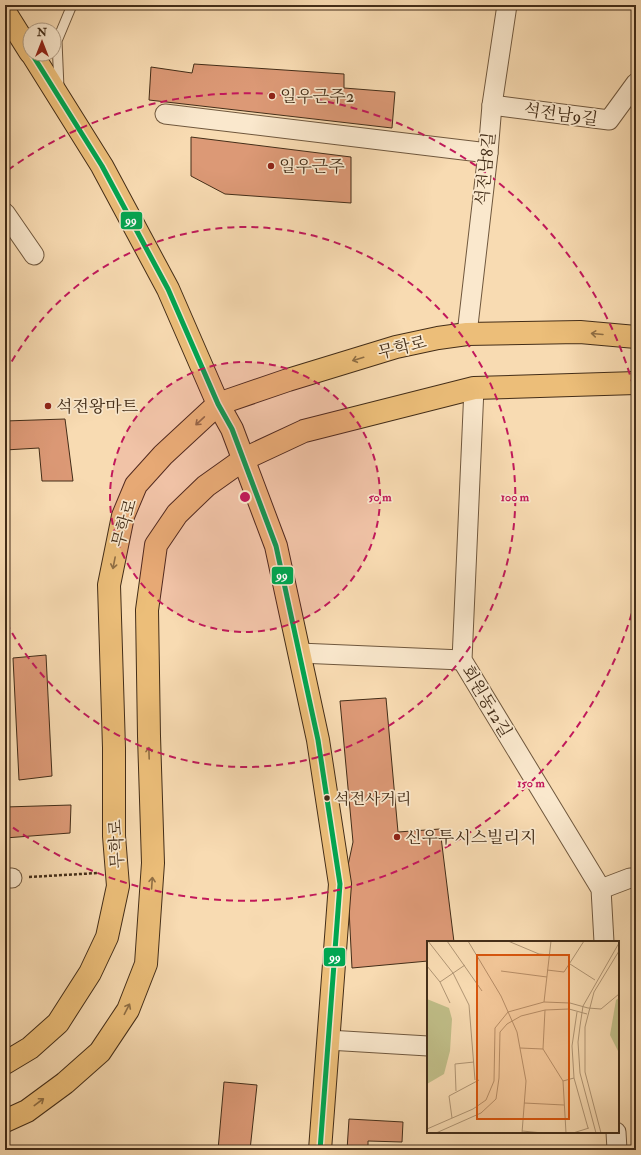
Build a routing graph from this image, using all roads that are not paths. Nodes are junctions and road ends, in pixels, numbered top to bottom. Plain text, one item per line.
1 (72, 5) edge
2 (506, 5) edge
3 (5, 12) edge
4 (22, 39) edge
5 (37, 62) edge
6 (636, 83) edge
7 (59, 98) junction
8 (492, 105) junction
9 (166, 114) dead end
10 (488, 153) junction
11 (5, 213) edge
12 (34, 255) dead end
13 (467, 334) junction
14 (636, 337) edge
15 (636, 383) edge
16 (474, 388) junction
17 (218, 404) junction
18 (244, 459) junction
19 (299, 653) junction
20 (462, 660) junction
21 (636, 878) edge
22 (601, 889) junction
23 (604, 941) edge
24 (328, 1040) junction
25 (427, 1046) edge
26 (5, 1063) edge
27 (5, 1121) edge
28 (616, 1133) edge
29 (320, 1150) edge
30 (617, 1150) edge

1 - 7 lane
2 - 8 street, 석전남8길
3 - 4 main road
5 - 7 main road
6 - 8 street, 석전남9길
7 - 17 main road
8 - 10 street, 석전남8길
9 - 10 street
10 - 13 street, 석전남8길
11 - 12 street
14 -> 13 main road, 무학로
13 -> 17 main road, 무학로
15 - 16 main road, 무학로
16 - 18 main road, 무학로
16 - 20 street, 회원동12길
17 - 18 main road
17 -> 26 main road, 무학로
18 - 19 main road
27 -> 18 main road, 무학로
19 - 20 street
19 - 24 main road
20 - 22 street, 회원동12길
21 - 22 street
22 - 23 street, 회원동12길
24 - 25 street
24 - 29 main road
28 - 30 street

